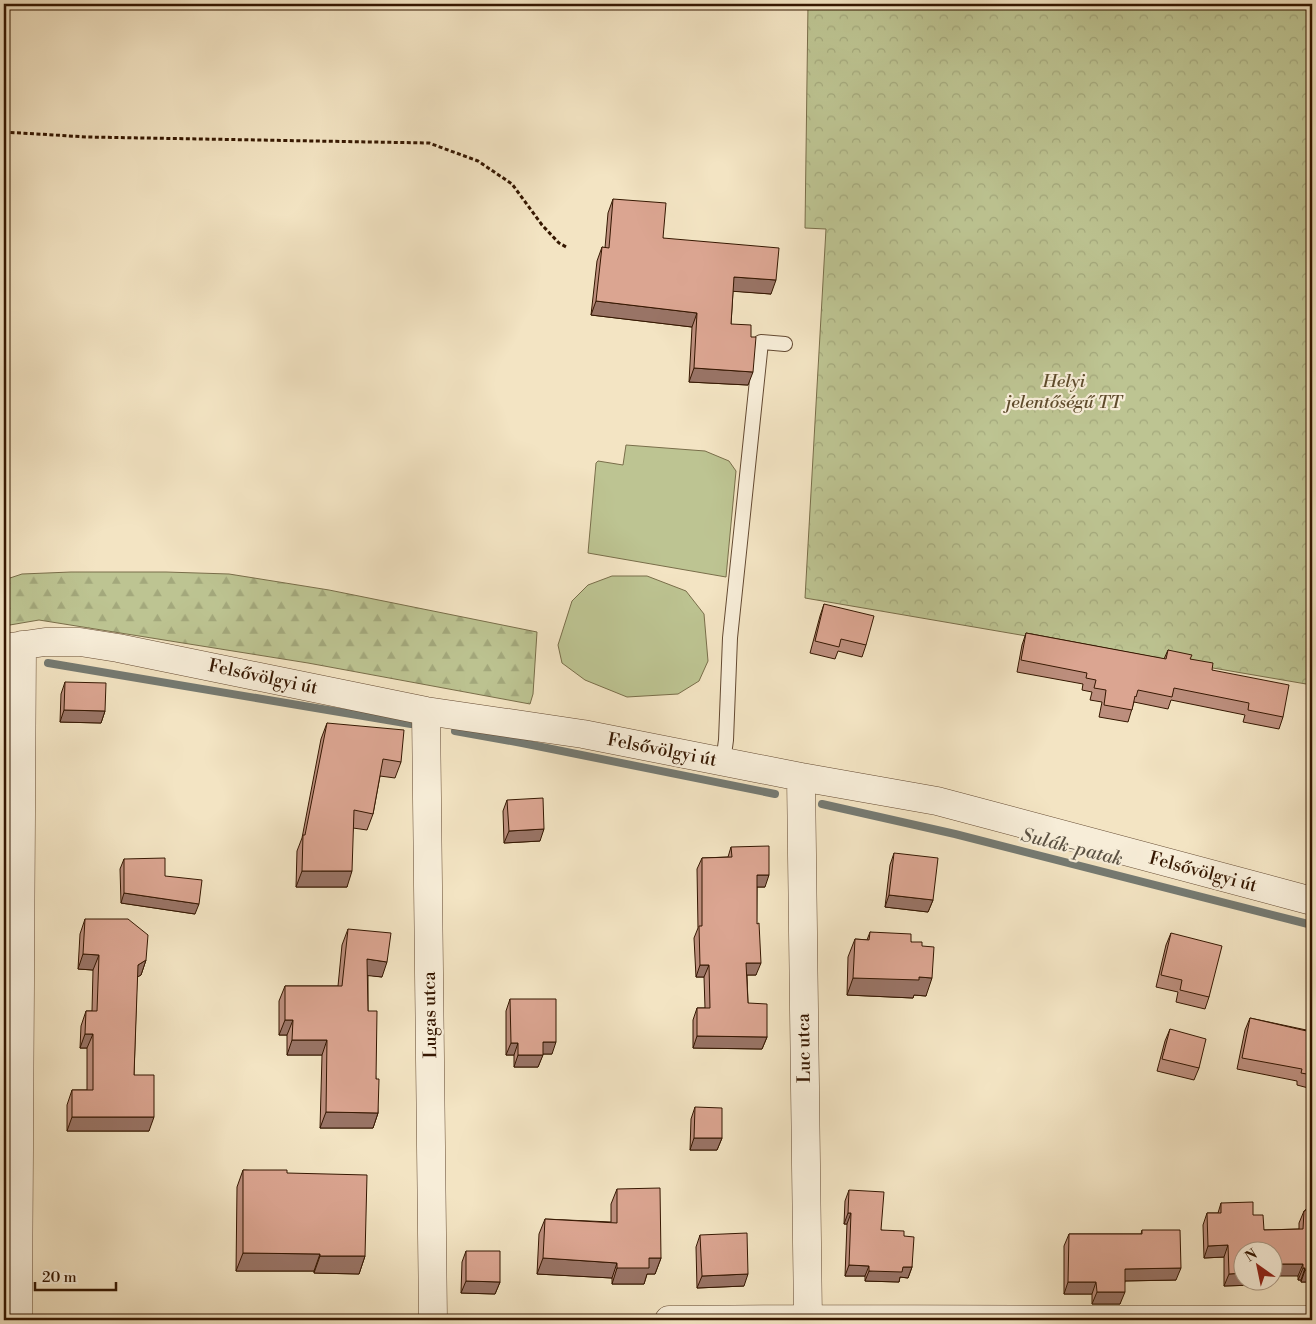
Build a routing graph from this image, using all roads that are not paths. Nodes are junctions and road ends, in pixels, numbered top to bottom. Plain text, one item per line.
1 (786, 344) dead end
2 (13, 647) edge
3 (426, 710) junction
4 (723, 762) junction
5 (801, 777) junction
6 (1312, 901) edge
7 (4, 1320) edge
8 (11, 1320) edge
9 (18, 1320) edge
10 (433, 1320) edge
11 (669, 1320) edge
12 (808, 1320) edge
13 (1312, 1320) edge

1 - 4 lane
2 - 3 street, Felsővölgyi út
2 - 9 street
3 - 4 street, Felsővölgyi út
3 - 10 street, Lugas utca
4 - 5 street, Felsővölgyi út
5 - 6 street, Felsővölgyi út
5 - 12 street, Luc utca
7 - 8 street
11 - 12 street
12 - 13 street

